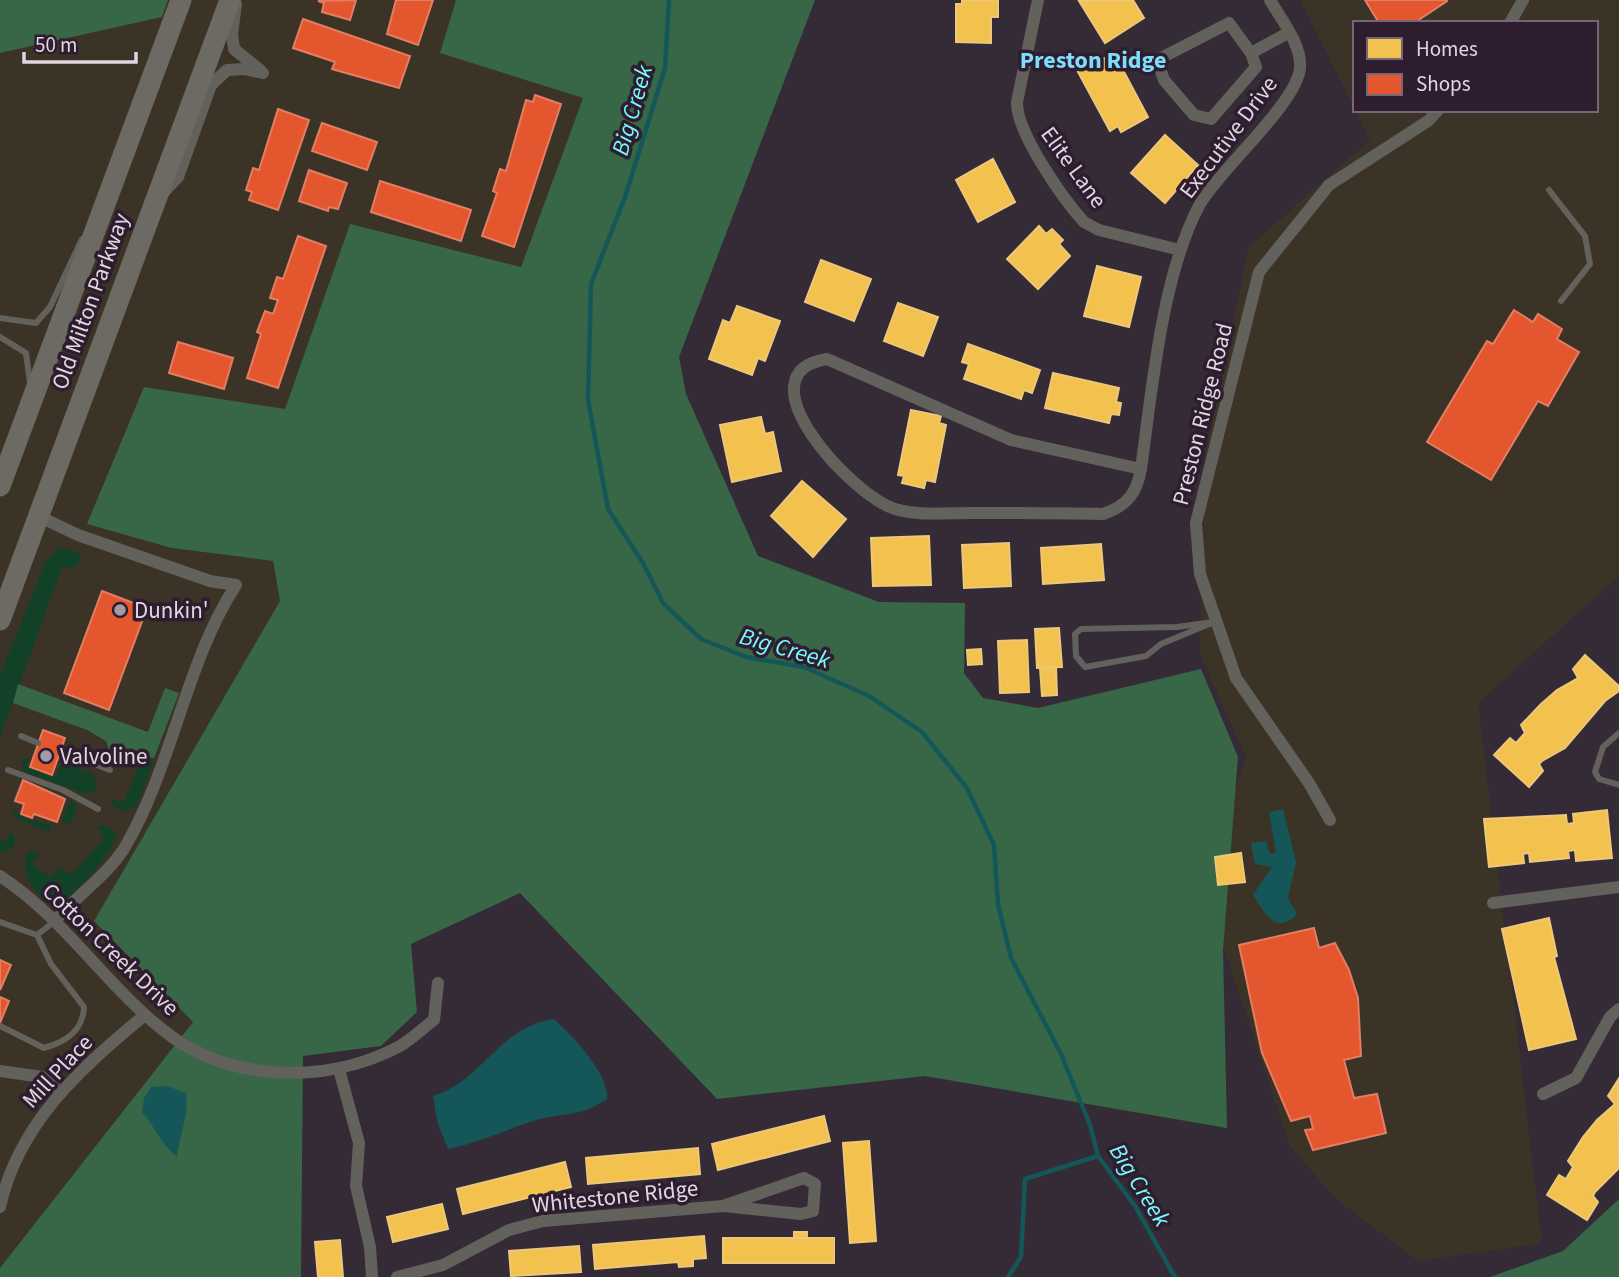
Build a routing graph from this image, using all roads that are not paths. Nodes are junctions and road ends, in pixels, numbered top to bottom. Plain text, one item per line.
1 (181, 0) edge
2 (230, 0) edge
3 (237, 0) edge
4 (1038, 0) edge
5 (1270, 0) edge
6 (1523, 0) edge
7 (1511, 21) edge
8 (1289, 33) junction
9 (1251, 53) junction
10 (1436, 112) edge
11 (112, 186) junction
12 (1549, 190) dead end
13 (154, 203) junction
14 (1180, 250) junction
15 (1561, 301) dead end
16 (0, 318) edge
17 (0, 337) edge
18 (20, 431) junction
19 (1141, 469) junction
20 (0, 486) edge
21 (38, 516) junction
22 (0, 620) edge
23 (1214, 622) junction
24 (1619, 733) edge
25 (21, 736) dead end
26 (38, 743) dead end
27 (61, 751) dead end
28 (8, 770) dead end
29 (110, 770) dead end
30 (1619, 785) edge
31 (98, 809) dead end
32 (1330, 820) dead end
33 (0, 876) edge
34 (1619, 887) edge
35 (1493, 903) dead end
36 (55, 920) junction
37 (0, 922) edge
38 (37, 935) junction
39 (438, 983) dead end
40 (1619, 1009) edge
41 (145, 1015) junction
42 (0, 1026) edge
43 (339, 1069) junction
44 (0, 1071) edge
45 (61, 1093) junction
46 (1543, 1094) dead end
47 (723, 1206) junction
48 (0, 1207) edge
49 (372, 1277) edge
50 (397, 1277) edge

1 - 11 highway, Old Milton Parkway
2 - 13 highway, Old Milton Parkway
3 - 13 street
4 - 14 street, Elite Lane
5 - 8 street, Executive Drive
6 - 7 street
8 - 9 street
8 - 14 street, Executive Drive
9 - 9 street
10 - 23 street, Preston Ridge Road
11 - 16 lane
11 - 18 highway, Old Milton Parkway
12 - 15 lane
13 - 21 highway, Old Milton Parkway
14 - 19 street, Executive Drive
17 - 18 lane
18 - 20 highway, Old Milton Parkway
19 - 19 street, Executive Drive
21 - 22 highway, Old Milton Parkway
21 - 36 street
23 - 23 lane
23 - 32 street, Preston Ridge Road
24 - 30 lane
25 - 26 lane
27 - 29 lane
28 - 31 lane
33 - 36 street, Cotton Creek Drive
34 - 35 street
36 - 38 lane
36 - 41 street, Cotton Creek Drive
37 - 38 lane
38 - 42 lane
39 - 43 street, Cotton Creek Drive
40 - 46 street
41 - 43 street, Cotton Creek Drive
41 - 45 street, Mill Place
43 - 49 street
44 - 45 street
45 - 48 street, Mill Place
47 - 47 street, Whitestone Ridge
47 - 50 street, Whitestone Ridge

